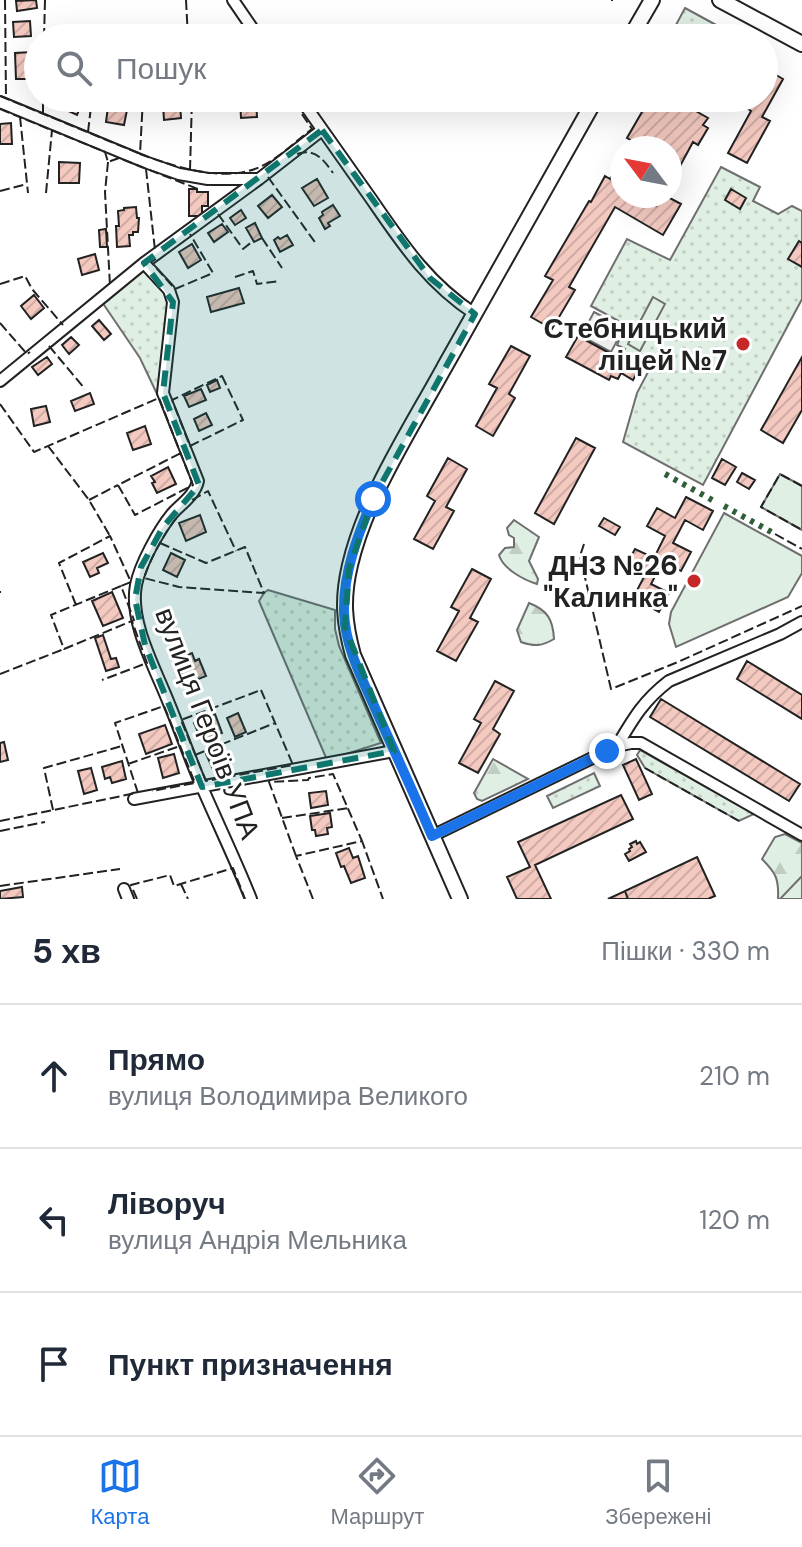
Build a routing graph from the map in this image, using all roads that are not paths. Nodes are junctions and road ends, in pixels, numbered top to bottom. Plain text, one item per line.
1 (233, 0) edge
2 (652, 0) edge
3 (720, 0) edge
4 (249, 24) edge
5 (638, 24) edge
6 (765, 24) edge
7 (778, 31) edge
8 (802, 44) edge
9 (0, 102) edge
10 (24, 112) edge
11 (24, 112) edge
12 (310, 112) edge
13 (588, 112) edge
14 (322, 130) junction
15 (259, 179) junction
16 (144, 263) junction
17 (475, 314) junction
18 (0, 381) edge
19 (802, 622) edge
20 (617, 746) junction
21 (394, 751) junction
22 (202, 787) junction
23 (134, 799) dead end
24 (802, 835) edge
25 (432, 836) junction
26 (251, 899) edge
27 (460, 899) edge

1 - 4 street
2 - 5 street
3 - 6 street
7 - 8 street
9 - 11 street
10 - 15 street
12 - 14 street
13 - 17 street
14 - 15 street
14 - 17 street
15 - 16 street
16 - 18 street
16 - 22 street, вулиця Героїв УПА
17 - 21 street
19 - 20 street
20 - 24 street
20 - 25 street
21 - 22 street
21 - 25 street
22 - 23 street
22 - 26 street, вулиця Героїв УПА
25 - 27 street

